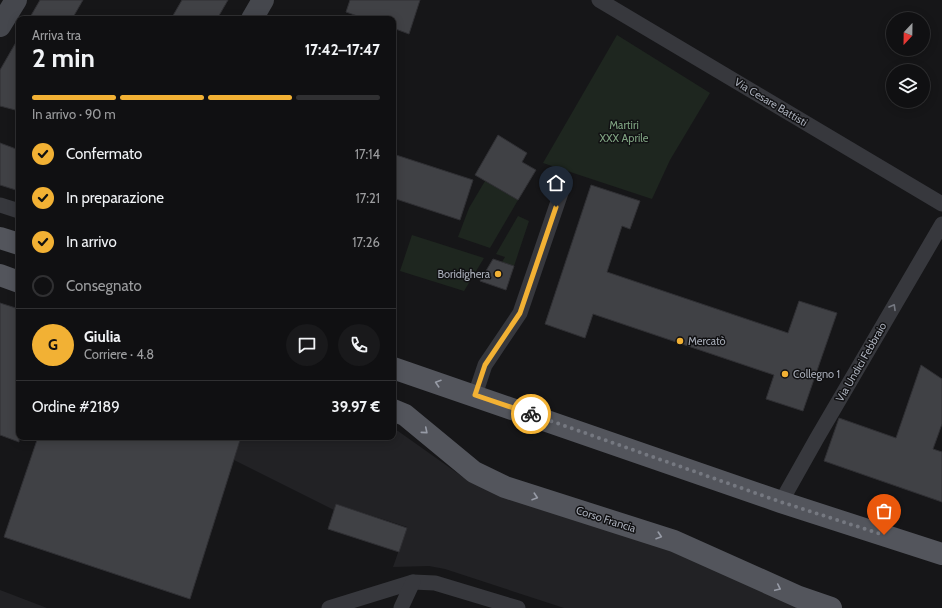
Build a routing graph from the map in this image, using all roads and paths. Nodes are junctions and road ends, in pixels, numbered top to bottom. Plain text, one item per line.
1 (16, 0) edge
2 (263, 0) edge
3 (608, 2) edge
4 (254, 16) edge
5 (0, 26) edge
6 (565, 181) dead end
7 (942, 204) edge
8 (0, 205) edge
9 (16, 210) edge
10 (942, 224) edge
11 (0, 238) edge
12 (16, 243) edge
13 (0, 275) edge
14 (16, 281) edge
15 (396, 369) edge
16 (475, 395) junction
17 (396, 411) edge
18 (781, 502) junction
19 (942, 554) edge
20 (413, 582) junction
21 (329, 608) edge
22 (401, 608) edge
23 (518, 608) edge
24 (831, 608) edge

1 - 5 street
2 - 4 street
3 - 7 street, Via Cesare Battisti
6 - 16 street
8 - 9 street
18 -> 10 street, Via Undici Febbraio
11 - 12 main road
13 - 14 main road
16 -> 15 main road
16 - 18 main road
17 -> 24 main road, Corso Francia
18 - 19 main road
20 - 21 street
20 - 22 street
20 - 23 street

